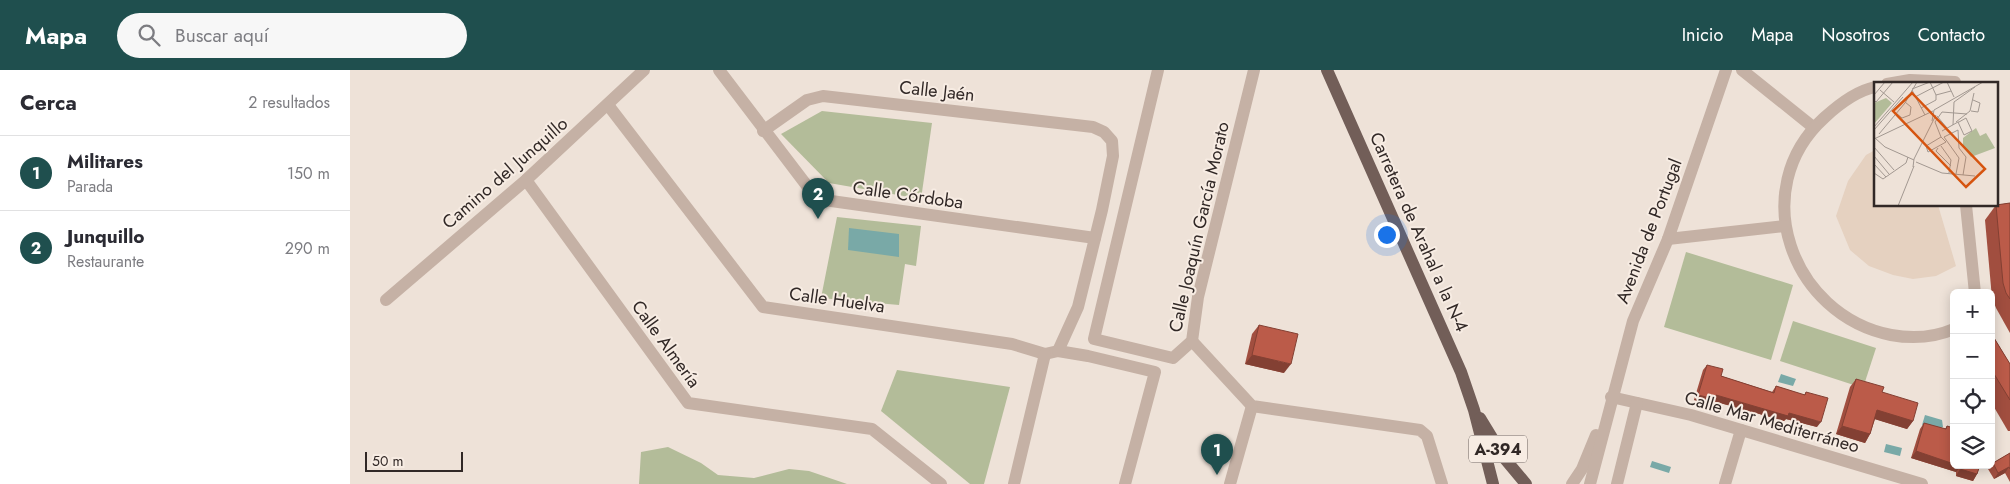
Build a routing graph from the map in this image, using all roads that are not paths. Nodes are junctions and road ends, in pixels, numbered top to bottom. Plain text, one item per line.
1 (644, 70) edge
2 (719, 70) edge
3 (1158, 70) edge
4 (1254, 70) edge
5 (1328, 70) edge
6 (1726, 70) edge
7 (1742, 70) edge
8 (1954, 78) edge
9 (1899, 82) edge
10 (1874, 87) edge
11 (608, 105) junction
12 (1813, 127) junction
13 (763, 131) junction
14 (526, 180) junction
15 (1966, 206) edge
16 (1785, 226) junction
17 (1095, 238) junction
18 (1668, 239) junction
19 (1975, 289) edge
20 (386, 300) dead end
21 (1950, 329) edge
22 (1192, 341) junction
23 (1058, 351) junction
24 (1045, 354) junction
25 (1610, 401) junction
26 (1637, 403) junction
27 (1252, 406) junction
28 (1474, 410) junction
29 (1741, 430) junction
30 (941, 484) edge
31 (1014, 484) edge
32 (1125, 484) edge
33 (1230, 484) edge
34 (1442, 484) edge
35 (1494, 484) edge
36 (1526, 484) edge
37 (1572, 484) edge
38 (1590, 484) edge
39 (1617, 484) edge
40 (1725, 484) edge
41 (1922, 484) edge

1 - 11 street, Camino del Junquillo
2 - 13 street, Calle Córdoba
3 - 22 street, Calle Joaquín García Morato
4 - 22 street, Calle Joaquín García Morato
5 - 28 main road, Carretera de Arahal a la N-4 / A-394
6 - 18 street, Avenida de Portugal
7 - 12 street
8 - 9 street
10 - 12 street
11 - 14 street, Camino del Junquillo
11 - 24 street, Calle Huelva
12 - 16 street
13 - 17 street, Calle Córdoba
13 - 17 street, Calle Jaén
14 - 20 street, Camino del Junquillo
14 - 30 street, Calle Almería
15 - 19 street
16 - 18 street
16 - 21 street
17 - 23 street
18 - 25 street, Avenida de Portugal
22 - 27 street
23 - 24 street, Calle Huelva
23 - 32 street, Calle Huelva
24 - 31 street
25 - 26 street, Calle Mar Mediterráneo
25 - 37 street, Avenida de Portugal
25 - 38 street, Avenida de Portugal
26 - 29 street, Calle Mar Mediterráneo
26 - 39 street
27 - 33 street
27 - 34 street
28 - 35 main road, Carretera de Arahal a la N-4 / A-394
28 - 36 main road, Carretera de Arahal a la N-4 / A-394
29 - 40 street
29 - 41 street, Calle Mar Mediterráneo

